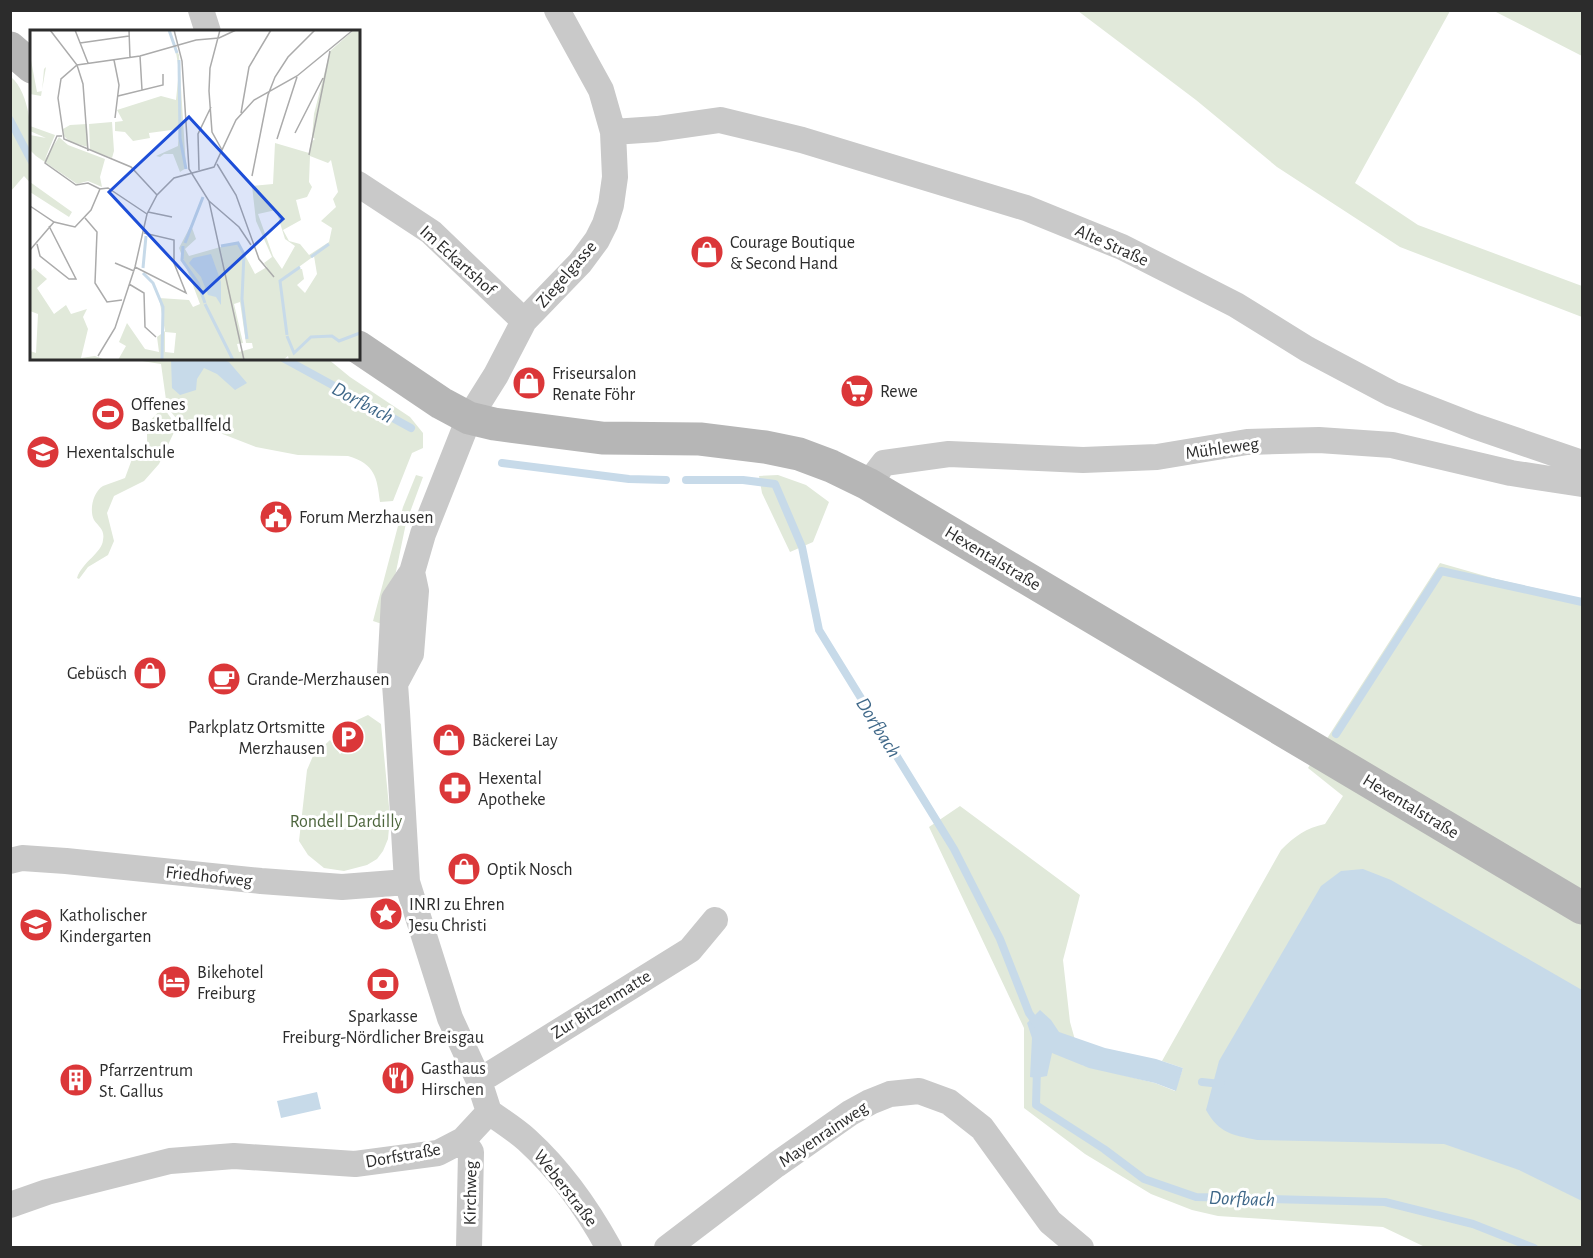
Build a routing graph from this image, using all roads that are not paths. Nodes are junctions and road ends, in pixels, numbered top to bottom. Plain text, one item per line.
1 (201, 10) edge
2 (559, 15) edge
3 (207, 30) edge
4 (10, 48) edge
5 (30, 65) edge
6 (613, 132) junction
7 (360, 185) edge
8 (524, 321) junction
9 (360, 347) edge
10 (469, 418) junction
11 (1582, 463) edge
12 (868, 484) junction
13 (1582, 484) edge
14 (10, 861) edge
15 (407, 882) junction
16 (1582, 908) edge
17 (716, 920) dead end
18 (479, 1081) junction
19 (489, 1112) junction
20 (463, 1140) junction
21 (10, 1205) edge
22 (469, 1248) edge
23 (609, 1248) edge
24 (667, 1248) edge
25 (1081, 1248) edge

1 - 3 street
2 - 6 street, Ziegelgasse
4 - 5 main road
6 - 8 street, Ziegelgasse
6 - 11 street, Alte Straße
7 - 8 street, Im Eckartshof
8 - 10 street, Ziegelgasse
9 - 10 main road, Hexentalstraße
10 - 12 main road, Hexentalstraße
10 - 15 street
12 - 13 street, Mühleweg
12 - 16 main road, Hexentalstraße
14 - 15 street, Friedhofweg
15 - 18 street
17 - 18 street, Zur Bitzenmatte
18 - 19 street
19 - 20 street, Dorfstraße
19 - 23 street, Weberstraße
20 - 21 street, Dorfstraße
20 - 22 street, Kirchweg
24 - 25 street, Mayenrainweg

